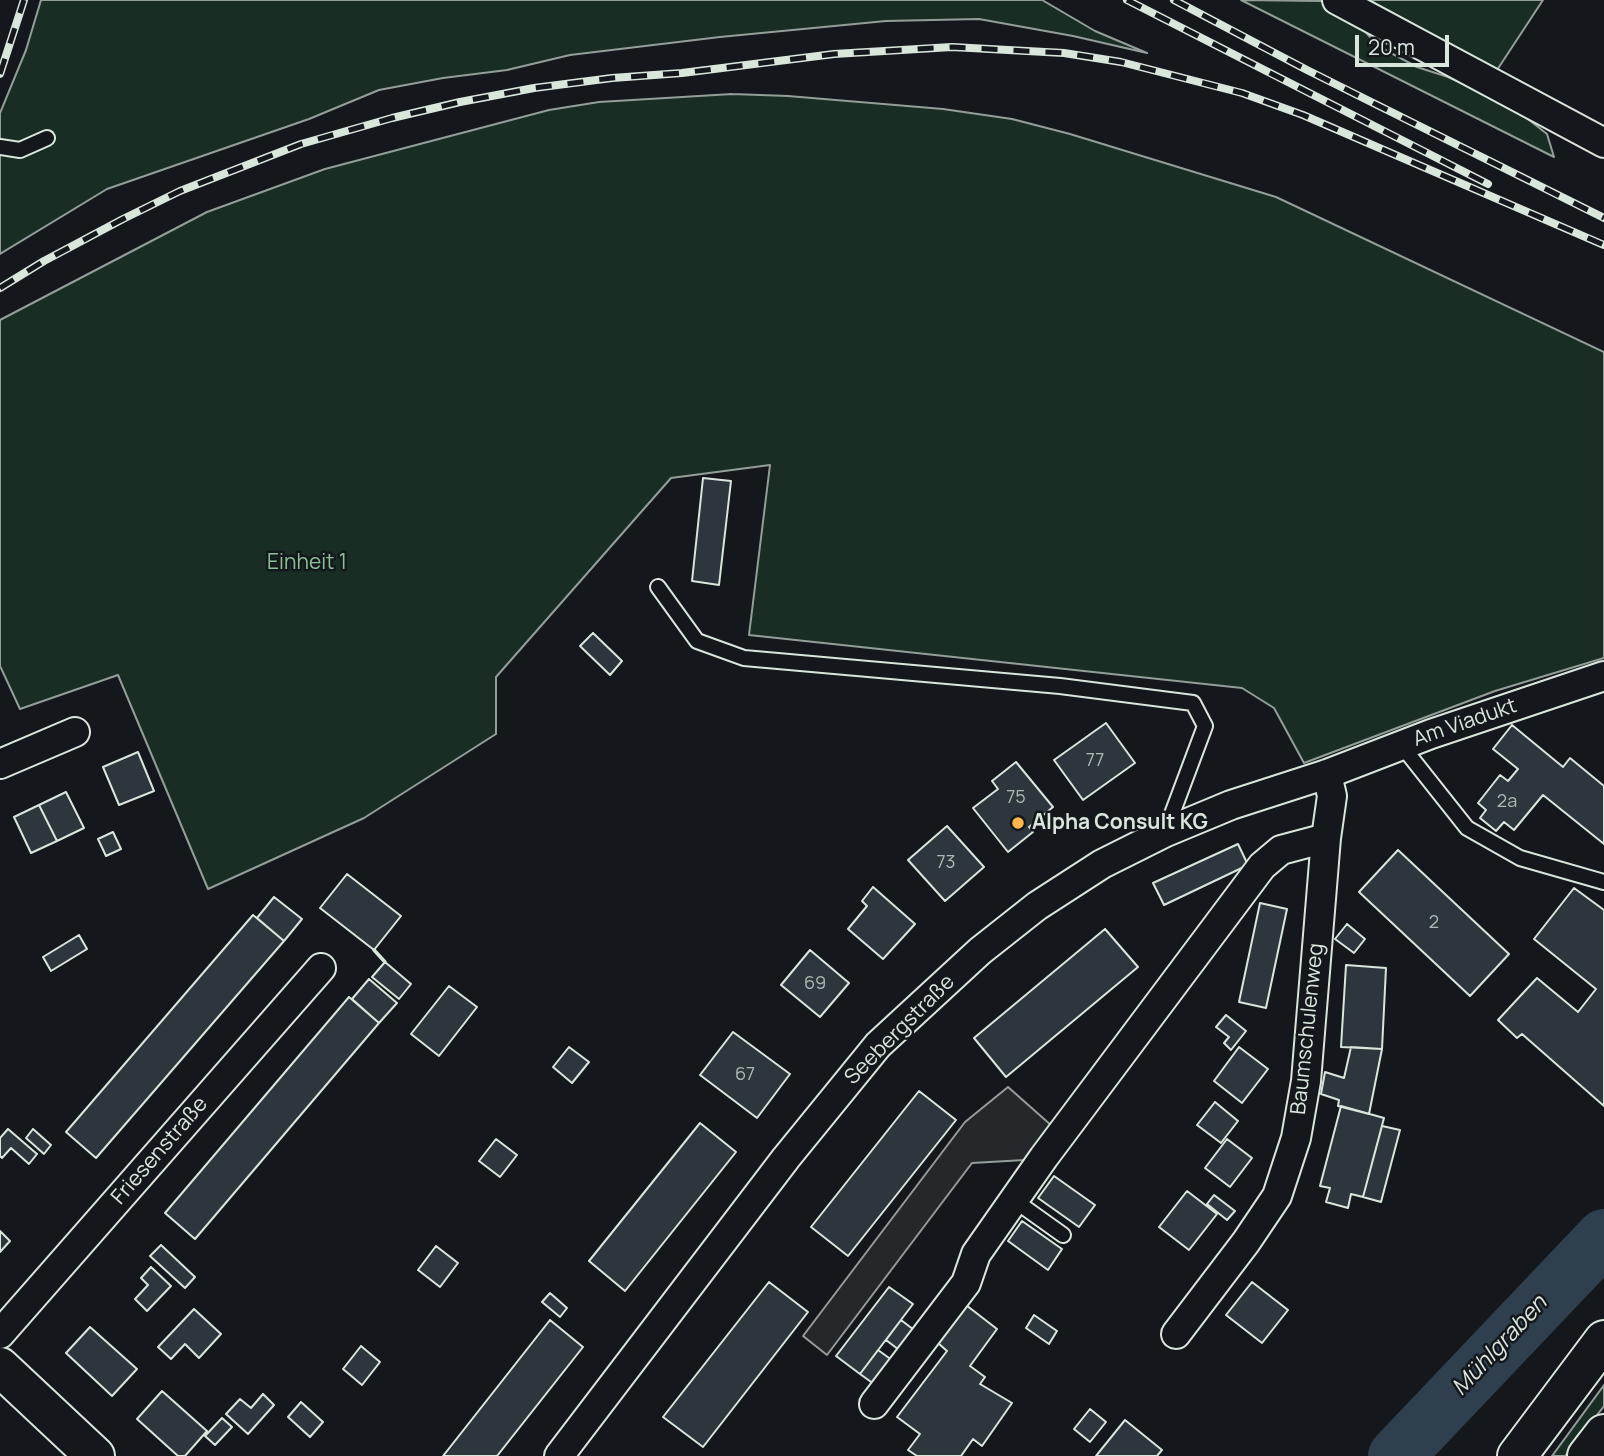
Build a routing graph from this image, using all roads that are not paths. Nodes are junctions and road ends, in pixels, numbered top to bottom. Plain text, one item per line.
1 (1337, 0) edge
2 (47, 138) dead end
3 (1604, 143) edge
4 (0, 148) edge
5 (658, 587) dead end
6 (1604, 676) edge
7 (75, 732) dead end
8 (1402, 746) junction
9 (0, 764) edge
10 (1327, 774) junction
11 (1166, 832) junction
12 (1326, 838) junction
13 (1604, 883) edge
14 (321, 968) dead end
15 (1014, 1200) junction
16 (1063, 1235) dead end
17 (0, 1334) edge
18 (1176, 1334) dead end
19 (1604, 1340) edge
20 (3, 1376) edge
21 (874, 1404) dead end
22 (1604, 1434) edge
23 (94, 1456) edge
24 (559, 1456) edge
25 (1517, 1456) edge
26 (1587, 1456) edge

1 - 3 street
2 - 4 lane
5 - 11 lane
6 - 8 street, Am Viadukt
7 - 9 street
8 - 10 street, Am Viadukt
8 - 13 lane
10 - 11 street, Seebergstraße
10 - 12 street, Baumschulenweg
11 - 24 street, Seebergstraße
12 - 15 street
12 - 18 street, Baumschulenweg
14 - 17 street, Friesenstraße
15 - 16 lane
15 - 21 street
19 - 25 main road
20 - 23 main road
22 - 26 main road

